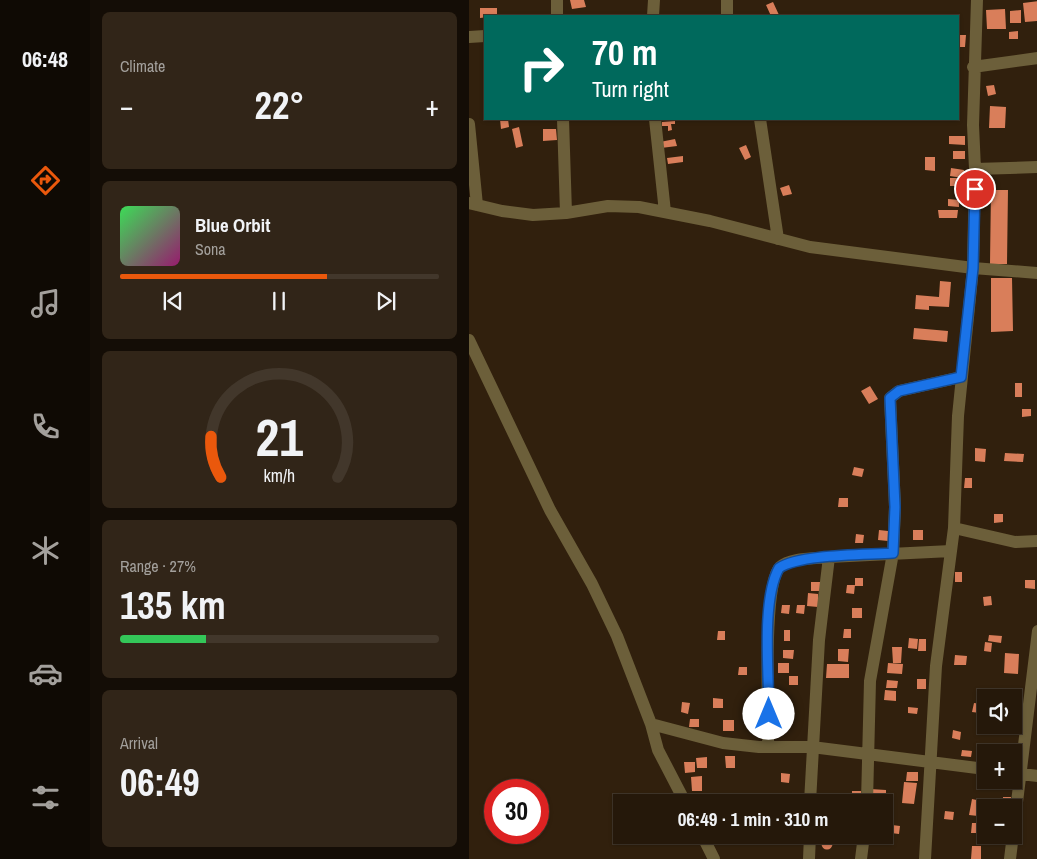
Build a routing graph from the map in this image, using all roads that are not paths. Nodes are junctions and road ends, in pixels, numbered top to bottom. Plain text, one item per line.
1 (557, 0) edge
2 (654, 0) edge
3 (727, 0) edge
4 (977, 0) edge
5 (557, 15) edge
6 (653, 15) edge
7 (727, 15) edge
8 (484, 36) edge
9 (469, 37) edge
10 (1037, 58) edge
11 (973, 66) junction
12 (563, 120) edge
13 (655, 120) edge
14 (760, 120) edge
15 (469, 124) edge
16 (1037, 167) edge
17 (975, 169) junction
18 (473, 204) edge
19 (665, 212) junction
20 (566, 213) junction
21 (778, 239) junction
22 (973, 268) junction
23 (1037, 273) edge
24 (469, 340) edge
25 (961, 377) junction
26 (954, 528) junction
27 (1037, 541) edge
28 (951, 551) junction
29 (893, 553) junction
30 (829, 557) junction
31 (1037, 631) edge
32 (651, 724) junction
33 (1021, 744) edge
34 (769, 747) junction
35 (812, 747) junction
36 (869, 756) junction
37 (929, 762) junction
38 (977, 768) edge
39 (1022, 774) edge
40 (1037, 776) edge
41 (1016, 789) edge
42 (681, 794) edge
43 (810, 794) edge
44 (867, 794) edge
45 (706, 844) edge
46 (809, 844) edge
47 (863, 844) edge
48 (714, 859) edge
49 (809, 859) edge
50 (861, 859) edge
51 (925, 859) edge
52 (1010, 859) edge

1 - 5 street
2 - 6 street
3 - 7 street
4 - 11 street
8 - 9 street
10 - 11 street
11 - 17 street
12 - 20 street
13 - 19 street
14 - 21 street
15 - 18 street
16 - 17 street
17 - 22 street
18 - 20 street
19 - 20 street
19 - 21 street
21 - 22 street
22 - 23 street
22 - 25 street
24 - 32 street
25 - 26 street
25 - 29 street
26 - 27 street
26 - 28 street
28 - 29 street
28 - 37 street
29 - 30 street
29 - 36 street
30 - 34 street
30 - 35 street
31 - 33 street
32 - 34 street
32 - 42 street
34 - 35 street
35 - 36 street
35 - 43 street
36 - 37 street
36 - 44 street
37 - 38 street
37 - 51 street
39 - 40 street
41 - 52 street
45 - 48 street
46 - 49 street
47 - 50 street

